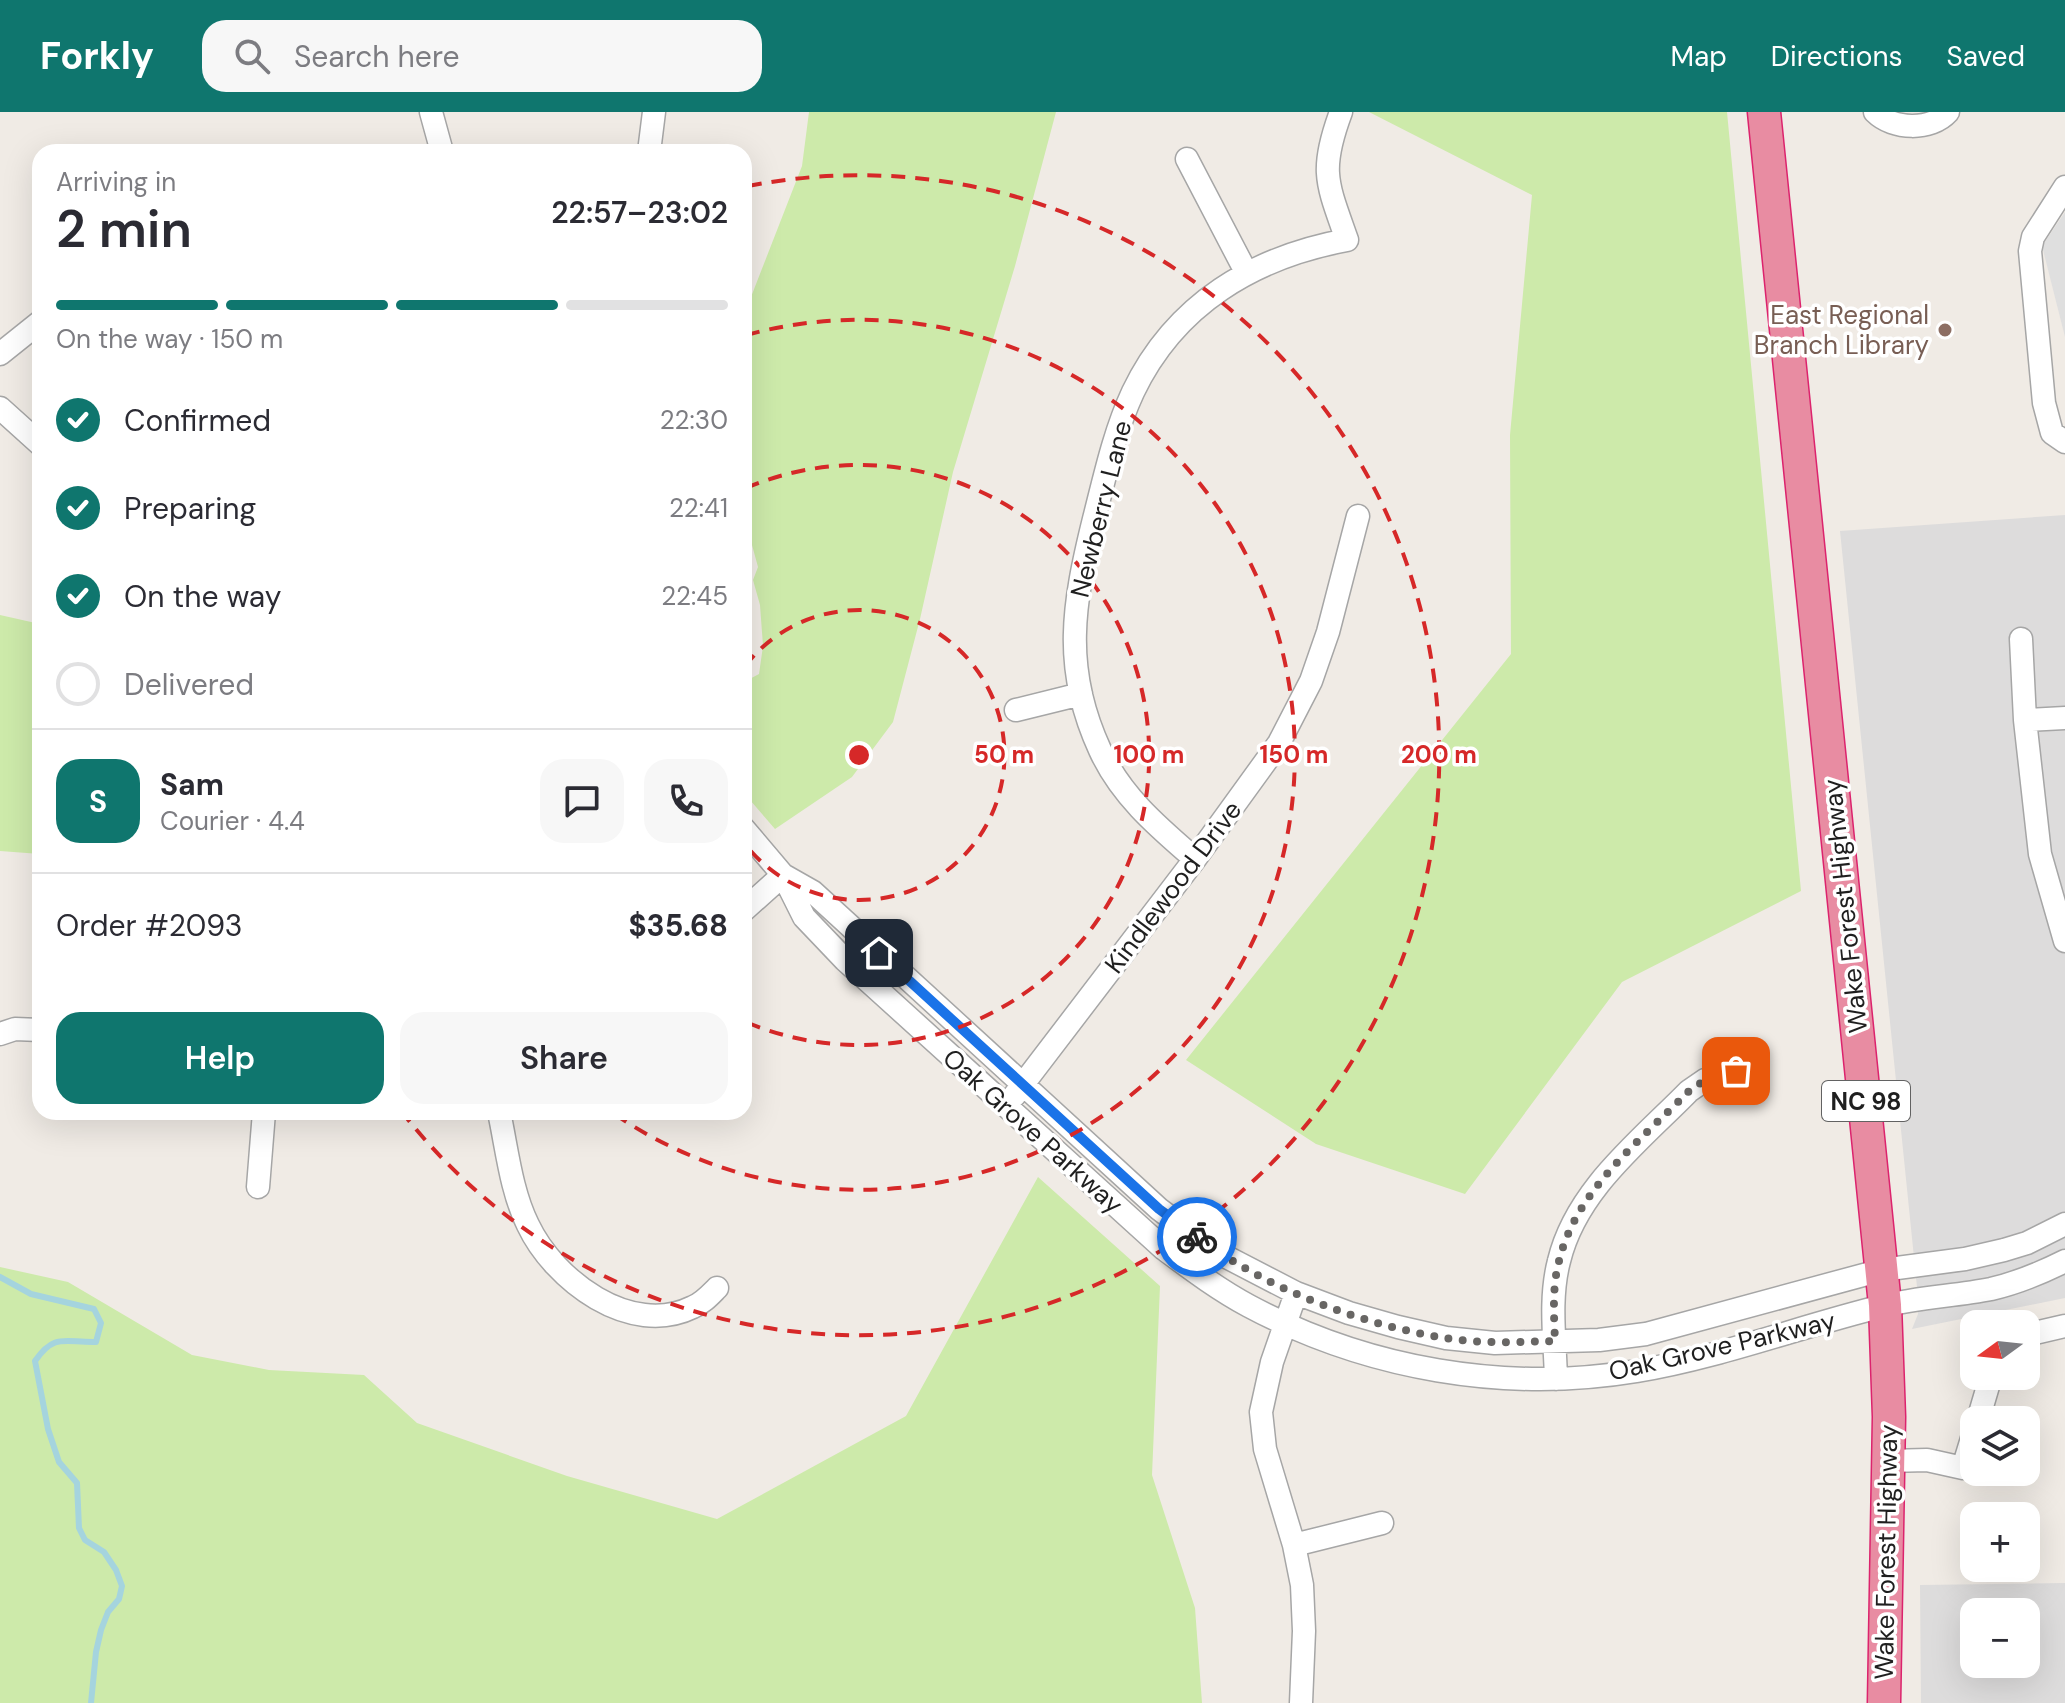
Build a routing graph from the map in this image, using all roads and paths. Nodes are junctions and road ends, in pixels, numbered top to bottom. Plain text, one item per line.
1 (431, 112) edge
2 (654, 112) edge
3 (1341, 112) edge
4 (1764, 112) edge
5 (1875, 112) edge
6 (1948, 112) edge
7 (440, 144) edge
8 (650, 144) edge
9 (1187, 159) dead end
10 (2065, 187) edge
11 (1246, 272) junction
12 (32, 328) edge
13 (0, 354) edge
14 (0, 408) edge
15 (32, 437) edge
16 (2065, 442) edge
17 (1358, 516) dead end
18 (2021, 639) dead end
19 (1081, 694) junction
20 (1016, 710) dead end
21 (2065, 718) edge
22 (2025, 720) junction
23 (752, 838) edge
24 (1195, 859) junction
25 (783, 875) junction
26 (752, 903) edge
27 (2065, 941) edge
28 (32, 1030) edge
29 (0, 1034) edge
30 (1736, 1071) dead end
31 (1022, 1085) junction
32 (1005, 1106) junction
33 (263, 1120) edge
34 (501, 1120) edge
35 (258, 1187) dead end
36 (2065, 1224) edge
37 (2065, 1261) edge
38 (1882, 1270) junction
39 (717, 1288) dead end
40 (1296, 1293) junction
41 (1885, 1305) junction
42 (1285, 1323) junction
43 (2065, 1326) edge
44 (2040, 1332) edge
45 (1555, 1341) junction
46 (1556, 1379) junction
47 (1888, 1461) junction
48 (1960, 1467) edge
49 (1382, 1523) dead end
50 (1294, 1545) junction
51 (1301, 1703) edge
52 (1884, 1703) edge

1 - 7 street
2 - 8 street
3 - 11 street, Newberry Lane
4 - 38 highway, Wake Forest Highway / NC 98
5 - 6 street
9 - 11 street
10 - 16 street
11 - 19 street, Newberry Lane
12 - 13 street
14 - 15 street
17 - 24 street, Kindlewood Drive
18 - 22 street
19 - 20 street
19 - 24 street, Newberry Lane
21 - 22 street
22 - 27 street
23 - 25 street, Oak Grove Parkway
24 - 31 street, Kindlewood Drive
25 - 26 street
25 - 31 street, Oak Grove Parkway
25 - 32 street, Oak Grove Parkway
28 - 29 street
30 - 45 street
31 - 32 street, Kindlewood Drive
31 - 40 street, Oak Grove Parkway
32 - 42 street, Oak Grove Parkway
33 - 35 street
34 - 39 street
36 - 38 street, Oak Grove Parkway
37 - 41 street, Oak Grove Parkway
38 - 41 highway, Wake Forest Highway / NC 98
38 - 45 street, Oak Grove Parkway
40 - 42 street
40 - 45 street, Oak Grove Parkway
41 - 46 street, Oak Grove Parkway
41 - 47 highway, Wake Forest Highway / NC 98
42 - 46 street, Oak Grove Parkway
42 - 50 street
43 - 44 street
45 - 46 street
47 - 48 street
47 - 52 highway, Wake Forest Highway / NC 98
49 - 50 street
50 - 51 street

